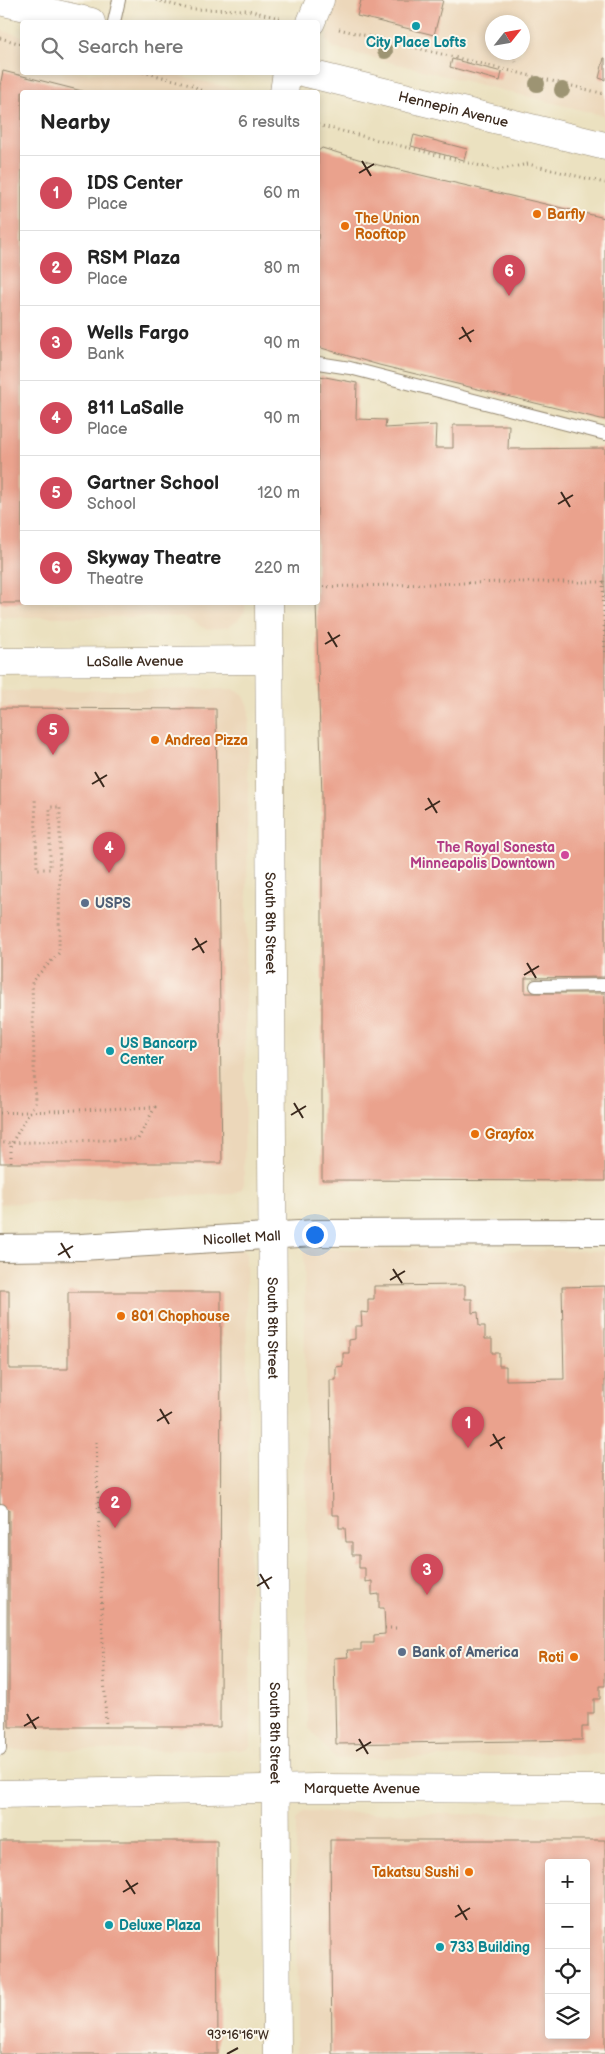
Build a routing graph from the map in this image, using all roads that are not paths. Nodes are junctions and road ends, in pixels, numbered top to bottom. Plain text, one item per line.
1 (119, 0) edge
2 (320, 0) edge
3 (0, 2) edge
4 (82, 20) edge
5 (114, 20) edge
6 (313, 20) edge
7 (287, 75) edge
8 (314, 75) edge
9 (284, 90) edge
10 (605, 146) edge
11 (320, 363) edge
12 (605, 434) edge
13 (269, 605) edge
14 (269, 660) junction
15 (0, 662) edge
16 (605, 985) edge
17 (536, 986) dead end
18 (605, 1232) edge
19 (274, 1236) junction
20 (0, 1248) edge
21 (1, 1510) edge
22 (0, 1749) edge
23 (275, 1789) junction
24 (605, 1789) edge
25 (0, 1794) edge
26 (277, 2054) edge

1 - 5 lane
2 - 6 main road
3 - 4 main road
7 - 9 main road
8 - 10 main road, Hennepin Avenue
11 - 12 lane
13 - 14 main road, South 8th Street
14 - 15 main road, LaSalle Avenue
14 - 19 main road, South 8th Street
16 - 17 lane
18 - 19 street, Nicollet Mall
19 - 20 street, Nicollet Mall
19 - 23 main road, South 8th Street
21 - 22 lane
23 - 24 main road, Marquette Avenue
23 - 25 main road, Marquette Avenue
23 - 26 main road, South 8th Street

